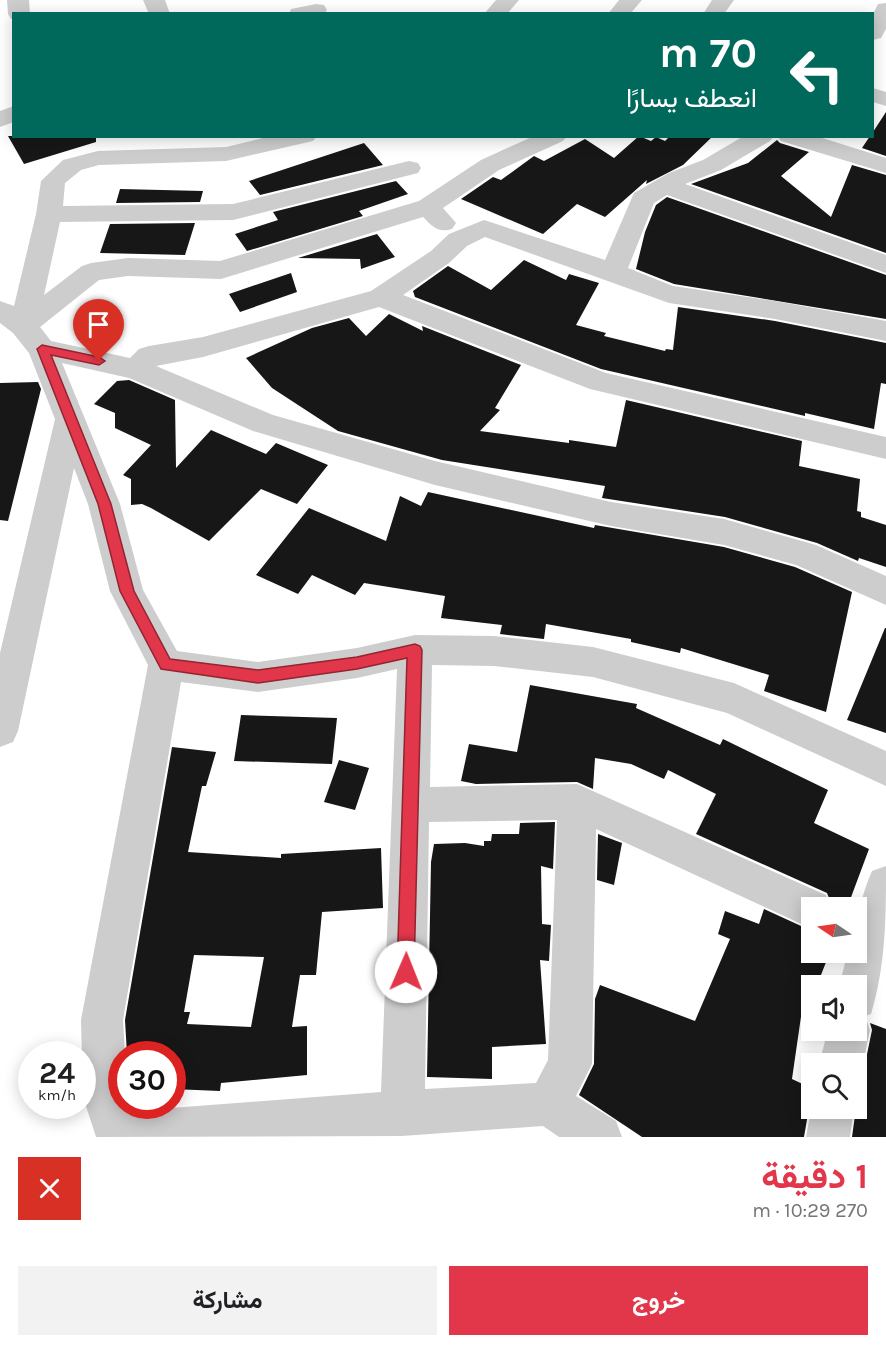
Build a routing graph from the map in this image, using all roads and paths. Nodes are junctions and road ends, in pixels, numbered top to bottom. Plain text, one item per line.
1 (508, 0) edge
2 (631, 0) edge
3 (723, 0) edge
4 (886, 9) edge
5 (496, 12) edge
6 (620, 12) edge
7 (714, 12) edge
8 (874, 31) edge
9 (296, 138) edge
10 (551, 138) edge
11 (759, 138) edge
12 (795, 138) edge
13 (886, 166) edge
14 (409, 168) dead end
15 (665, 186) junction
16 (428, 207) junction
17 (49, 214) junction
18 (458, 240) junction
19 (886, 264) edge
20 (613, 272) junction
21 (381, 297) junction
22 (22, 329) edge
23 (886, 331) edge
24 (136, 369) junction
25 (70, 418) junction
26 (886, 448) edge
27 (886, 591) edge
28 (415, 650) junction
29 (166, 664) junction
30 (0, 731) edge
31 (886, 769) edge
32 (577, 802) junction
33 (410, 805) junction
34 (886, 885) edge
35 (801, 904) edge
36 (871, 936) edge
37 (862, 975) edge
38 (548, 1104) junction
39 (402, 1114) junction
40 (830, 1119) edge
41 (118, 1136) edge
42 (600, 1137) edge
43 (828, 1137) edge

1 - 5 street
2 - 6 street
3 - 7 street
4 - 8 street
9 - 17 street
10 - 16 street
11 - 15 street
12 - 13 street
14 - 17 street
15 - 19 street
15 - 20 street
16 - 18 street
16 - 22 street
17 - 22 street
18 - 20 street
18 - 21 street
20 - 23 street
21 - 24 street
21 - 26 street
22 - 24 street
22 - 25 street
24 - 27 street
25 - 29 street
25 - 30 street
28 - 29 street
28 - 31 street
28 - 33 street
29 - 41 street
32 - 33 street
32 - 35 street
32 - 38 street
33 - 39 street
34 - 36 street
36 - 37 street
38 - 39 street
38 - 42 street
39 - 41 street
40 - 43 street

